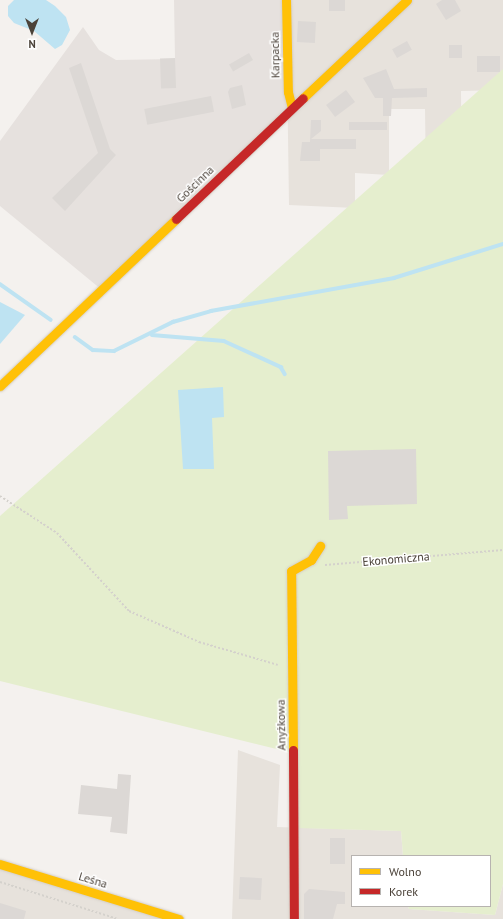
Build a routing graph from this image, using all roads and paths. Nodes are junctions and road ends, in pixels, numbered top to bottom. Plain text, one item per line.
1 (286, 0) edge
2 (407, 0) edge
3 (292, 108) junction
4 (0, 386) edge
5 (0, 496) edge
6 (320, 546) dead end
7 (503, 550) edge
8 (319, 566) dead end
9 (278, 665) dead end
10 (0, 864) edge
11 (0, 882) edge
12 (118, 919) edge
13 (179, 919) edge
14 (294, 919) edge

1 - 3 street, Karpacka
2 - 3 street, Gościnna
3 - 4 street, Gościnna
5 - 9 path
6 - 14 street, Anyżkowa
7 - 8 path, Ekonomiczna
10 - 13 street, Leśna
11 - 12 path

